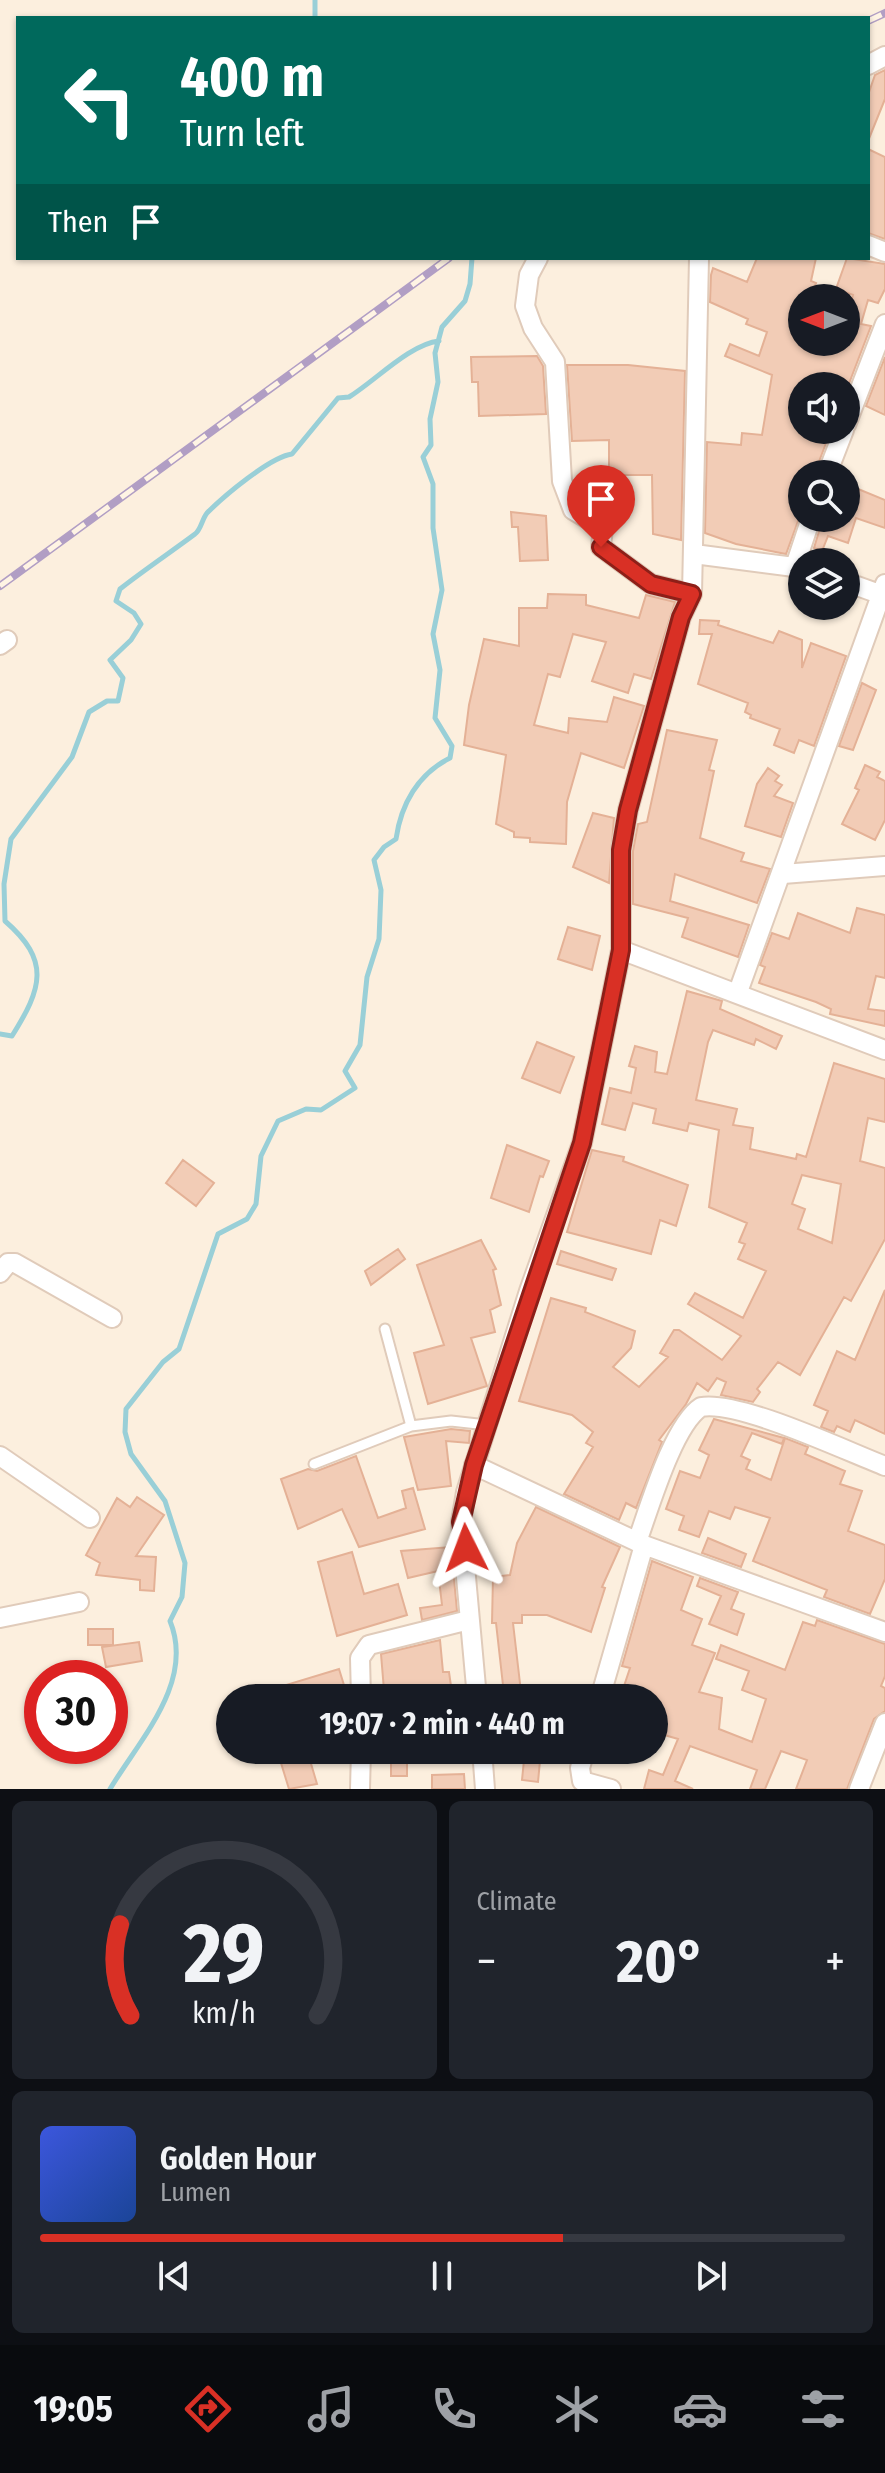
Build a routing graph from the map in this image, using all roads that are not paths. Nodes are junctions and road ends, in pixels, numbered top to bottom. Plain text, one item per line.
1 (537, 260) edge
2 (699, 260) edge
3 (885, 324) edge
4 (860, 389) edge
5 (694, 554) junction
6 (788, 566) edge
7 (860, 585) edge
8 (884, 591) edge
9 (692, 594) junction
10 (885, 866) edge
11 (783, 874) junction
12 (621, 950) junction
13 (738, 992) junction
14 (885, 1050) edge
15 (0, 1273) edge
16 (112, 1318) dead end
17 (385, 1329) dead end
18 (487, 1425) junction
19 (411, 1426) junction
20 (0, 1456) edge
21 (314, 1464) dead end
22 (474, 1465) junction
23 (885, 1466) edge
24 (90, 1518) dead end
25 (640, 1543) junction
26 (79, 1602) dead end
27 (0, 1618) edge
28 (469, 1620) junction
29 (885, 1632) edge
30 (361, 1684) edge
31 (476, 1684) edge
32 (604, 1684) edge
33 (885, 1723) edge
34 (361, 1764) edge
35 (483, 1764) edge
36 (581, 1764) edge
37 (878, 1767) edge
38 (360, 1789) edge
39 (485, 1789) edge
40 (611, 1789) edge
41 (859, 1789) edge

1 - 9 street
2 - 5 street
3 - 4 street
5 - 6 street
5 - 9 street
7 - 8 street
8 - 11 street
9 - 12 street
10 - 11 street
11 - 13 street
12 - 13 street
12 - 18 street
13 - 14 street
15 - 16 street
17 - 19 lane
18 - 19 lane
18 - 22 street
19 - 21 lane
20 - 24 street
22 - 25 street
22 - 28 street
23 - 25 street
25 - 29 street
25 - 32 street
26 - 27 street
28 - 30 street
28 - 31 street
33 - 37 street
34 - 38 street
35 - 39 street
36 - 40 street
37 - 41 street

